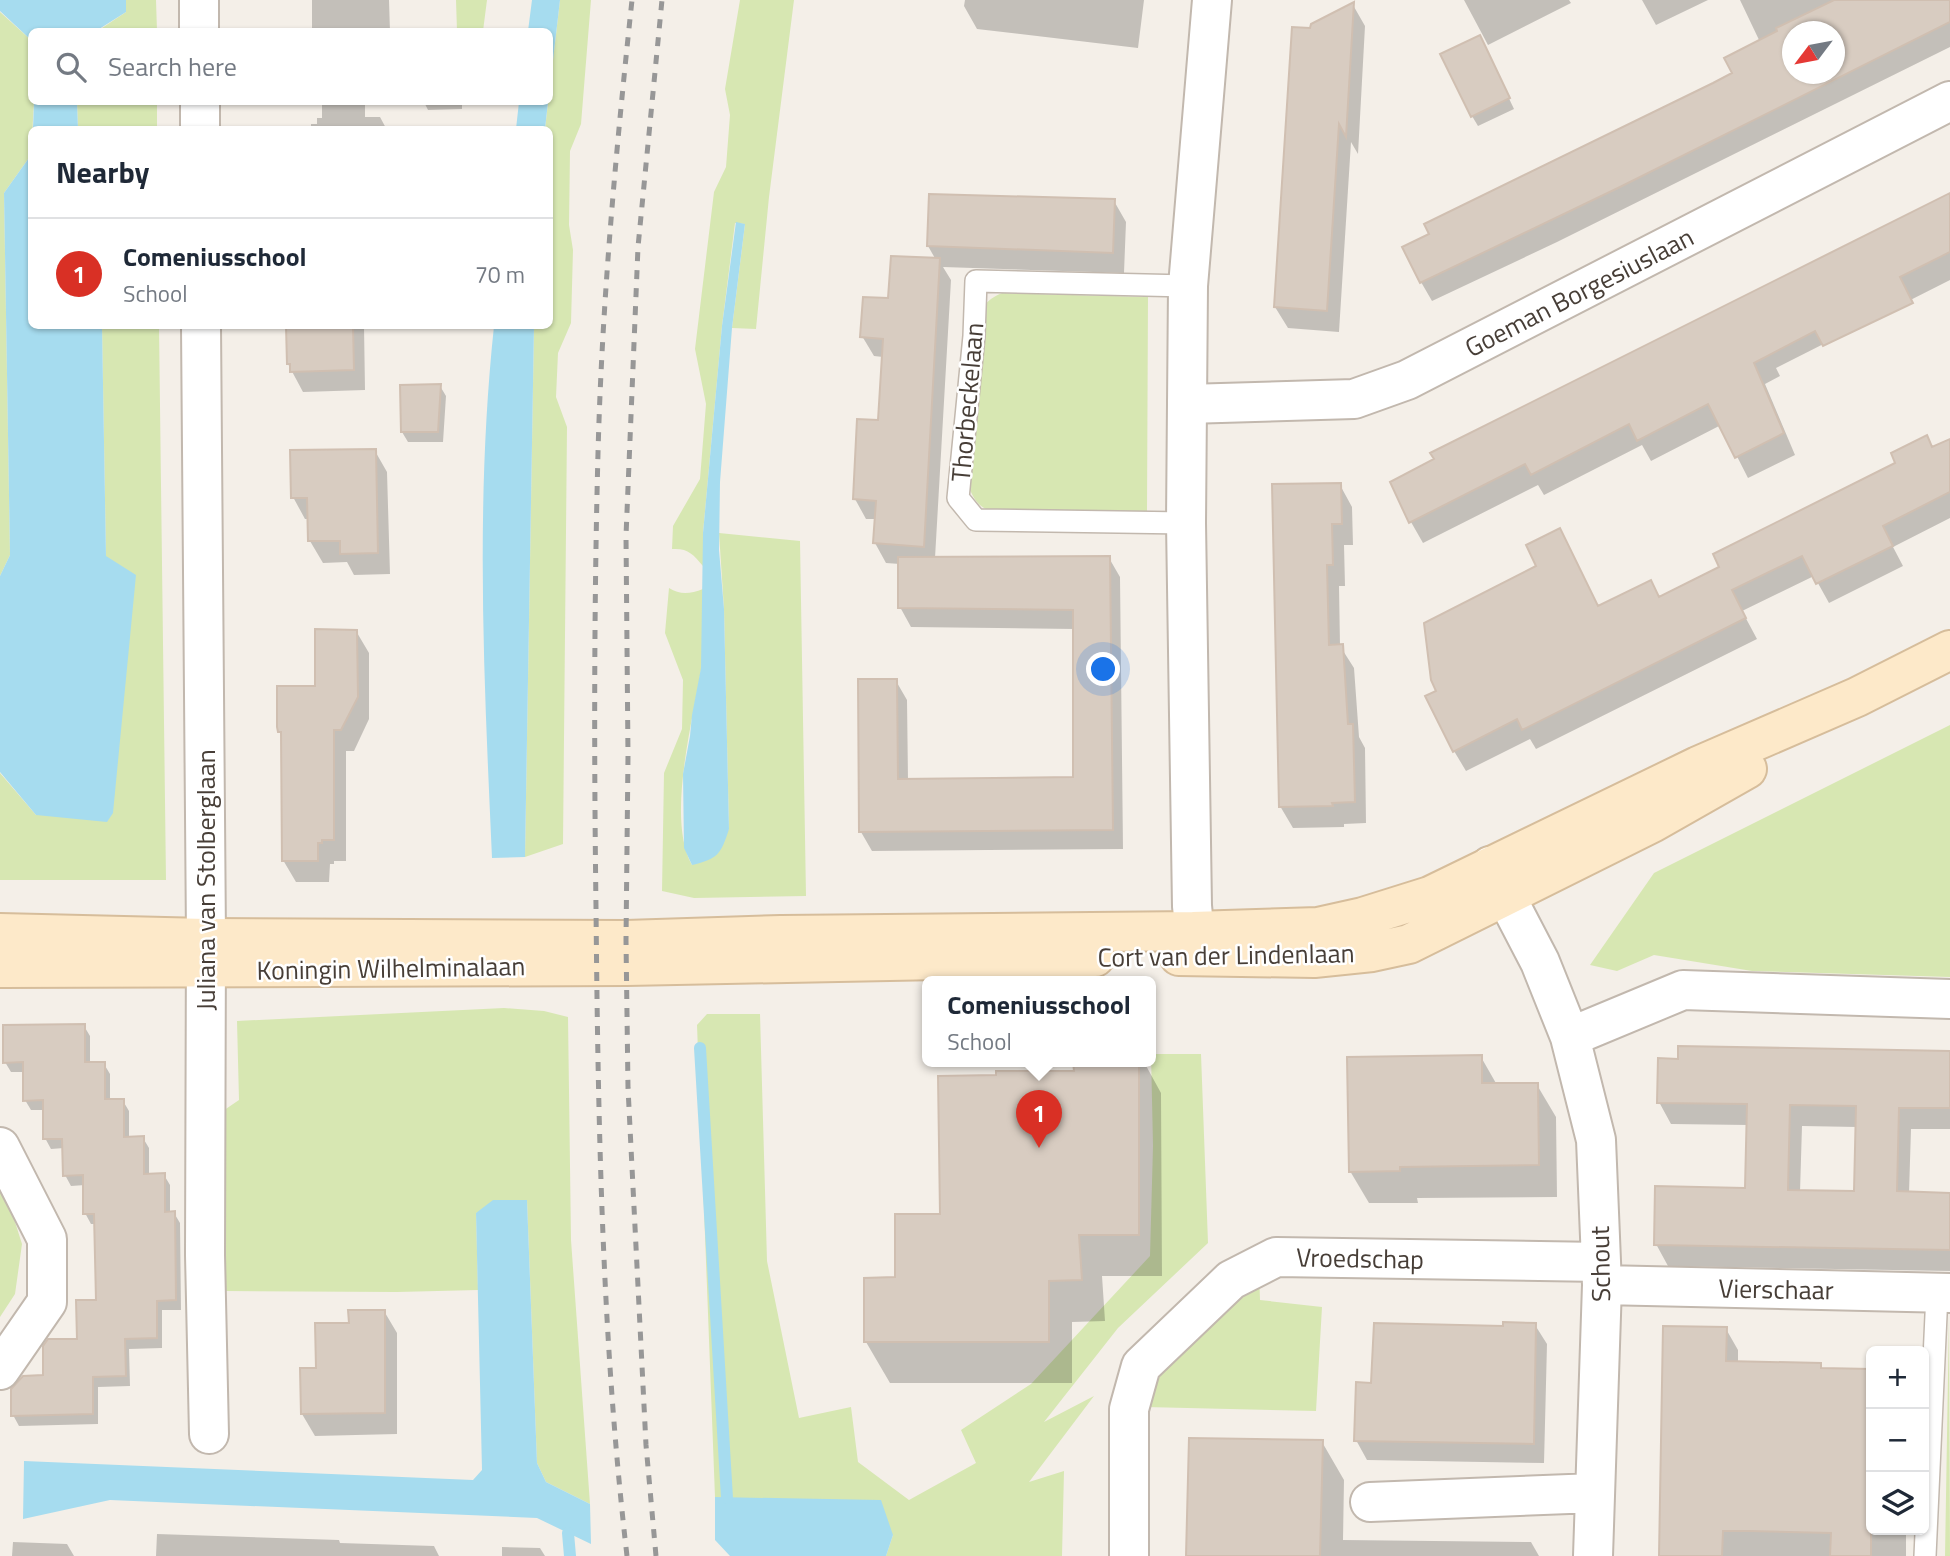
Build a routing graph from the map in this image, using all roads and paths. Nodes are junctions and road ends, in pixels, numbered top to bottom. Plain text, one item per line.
1 (199, 0) edge
2 (1212, 0) edge
3 (199, 28) edge
4 (1950, 102) edge
5 (200, 105) edge
6 (200, 126) edge
7 (1188, 286) junction
8 (201, 329) edge
9 (1187, 404) junction
10 (1185, 523) junction
11 (1950, 650) edge
12 (1497, 881) junction
13 (0, 933) edge
14 (1195, 943) junction
15 (782, 949) joint
16 (206, 954) junction
17 (0, 968) edge
18 (1950, 999) edge
19 (1570, 1037) junction
20 (0, 1147) edge
21 (1602, 1273) junction
22 (1943, 1293) edge
23 (0, 1370) edge
24 (209, 1434) dead end
25 (1595, 1493) junction
26 (1370, 1502) dead end
27 (1129, 1556) edge
28 (1594, 1556) edge
29 (1925, 1556) edge

1 - 3 street
2 - 7 street
4 - 9 street, Goeman Borgesiuslaan
5 - 6 street
7 - 9 street
7 - 10 lane, Thorbeckelaan
8 - 16 street, Juliana van Stolberglaan
9 - 10 street
10 - 14 street
11 - 12 main road, Cort van der Lindenlaan
12 - 14 main road, Cort van der Lindenlaan
12 - 19 street, Schout
13 - 16 main road, Koningin Wilhelminalaan
14 - 15 main road, Cort van der Lindenlaan
15 - 16 main road, Koningin Wilhelminalaan
16 - 17 main road, Koningin Wilhelminalaan
16 - 24 street, Juliana van Stolberglaan
18 - 19 street
19 - 21 street, Schout
20 - 23 street
21 - 22 street, Vierschaar
21 - 25 street, Schout
21 - 27 street, Vroedschap
22 - 29 lane
25 - 26 street
25 - 28 street, Schout

